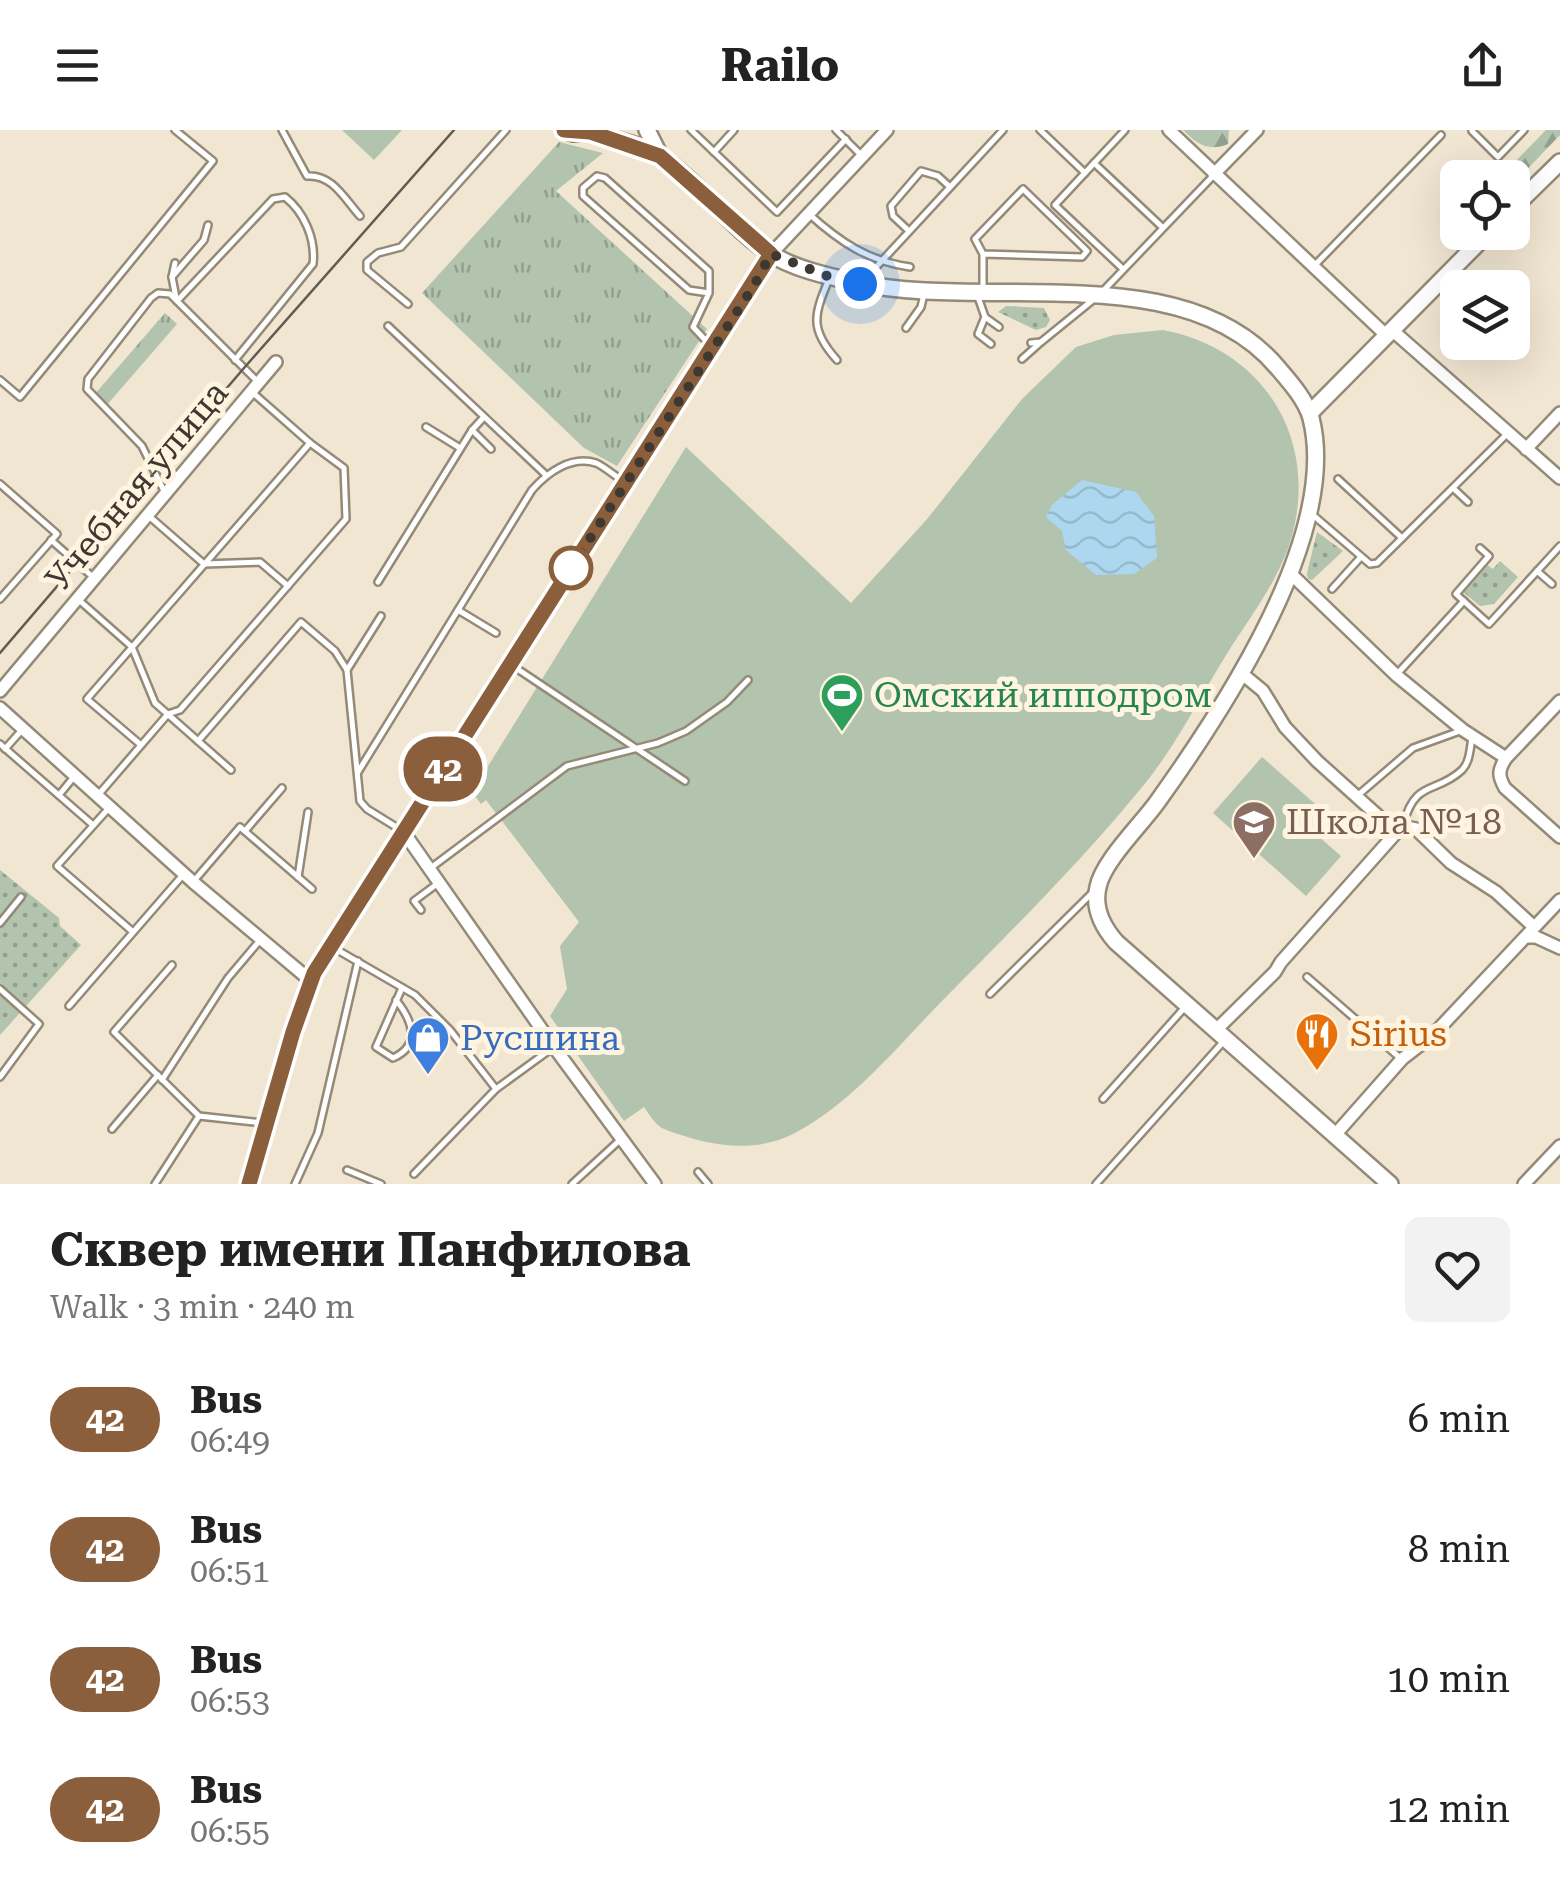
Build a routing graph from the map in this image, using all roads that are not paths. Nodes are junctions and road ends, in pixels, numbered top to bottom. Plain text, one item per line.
1 (175, 130) edge
2 (282, 130) edge
3 (506, 130) edge
4 (564, 130) edge
5 (646, 130) edge
6 (691, 130) edge
7 (734, 130) edge
8 (836, 130) edge
9 (887, 130) edge
10 (1004, 130) edge
11 (1040, 130) edge
12 (1126, 130) edge
13 (1170, 130) edge
14 (1258, 130) edge
15 (1524, 130) edge
16 (593, 131) edge
17 (1472, 131) edge
18 (1441, 136) dead end
19 (846, 140) junction
20 (714, 152) junction
21 (660, 156) junction
22 (862, 156) junction
23 (1560, 162) edge
24 (1094, 163) junction
25 (1085, 174) junction
26 (1214, 174) junction
27 (950, 187) junction
28 (1530, 192) edge
29 (808, 214) junction
30 (360, 216) dead end
31 (208, 225) dead end
32 (1162, 227) junction
33 (909, 231) junction
34 (1472, 250) edge
35 (771, 254) junction
36 (983, 254) junction
37 (880, 262) junction
38 (176, 263) dead end
39 (910, 267) dead end
40 (1312, 268) junction
41 (1123, 269) junction
42 (172, 277) junction
43 (830, 277) junction
44 (860, 284) junction
45 (924, 291) junction
46 (709, 293) junction
47 (980, 294) junction
48 (1098, 296) junction
49 (177, 301) junction
50 (408, 304) dead end
51 (986, 317) junction
52 (388, 326) dead end
53 (999, 327) dead end
54 (906, 328) dead end
55 (1390, 333) junction
56 (1031, 342) dead end
57 (1041, 342) junction
58 (991, 344) dead end
59 (713, 347) junction
60 (235, 360) junction
61 (836, 360) dead end
62 (1022, 360) dead end
63 (276, 362) dead end
64 (0, 380) edge
65 (255, 388) junction
66 (1560, 413) edge
67 (1310, 414) junction
68 (484, 417) junction
69 (426, 427) dead end
70 (472, 430) junction
71 (1508, 433) junction
72 (310, 443) junction
73 (460, 448) junction
74 (491, 448) dead end
75 (1526, 448) junction
76 (546, 475) junction
77 (1560, 478) edge
78 (1338, 479) dead end
79 (626, 483) junction
80 (1, 486) edge
81 (1454, 489) junction
82 (165, 494) junction
83 (1468, 502) dead end
84 (1310, 512) junction
85 (148, 515) junction
86 (1402, 538) junction
87 (51, 540) junction
88 (1560, 546) edge
89 (1480, 548) dead end
90 (1360, 558) junction
91 (204, 564) junction
92 (1537, 571) junction
93 (1291, 574) junction
94 (94, 578) junction
95 (378, 582) dead end
96 (1552, 584) dead end
97 (288, 586) junction
98 (1332, 589) dead end
99 (78, 599) junction
100 (0, 600) edge
101 (1464, 601) junction
102 (458, 610) junction
103 (381, 616) dead end
104 (496, 632) dead end
105 (132, 647) junction
106 (510, 664) junction
107 (347, 670) junction
108 (1240, 672) junction
109 (1396, 676) junction
110 (748, 680) dead end
111 (0, 691) edge
112 (1560, 701) edge
113 (0, 708) edge
114 (168, 714) junction
115 (23, 728) junction
116 (1468, 732) junction
117 (198, 741) junction
118 (141, 745) junction
119 (3, 746) edge
120 (636, 748) junction
121 (1506, 758) junction
122 (231, 770) dead end
123 (358, 772) junction
124 (76, 776) junction
125 (685, 782) dead end
126 (282, 788) dead end
127 (59, 795) junction
128 (98, 796) junction
129 (1357, 796) junction
130 (110, 806) junction
131 (308, 812) dead end
132 (93, 825) junction
133 (1403, 825) junction
134 (245, 831) junction
135 (404, 831) junction
136 (1560, 837) edge
137 (430, 869) junction
138 (298, 877) junction
139 (189, 878) junction
140 (439, 882) junction
141 (1097, 888) junction
142 (312, 889) dead end
143 (21, 898) dead end
144 (1560, 900) edge
145 (421, 910) dead end
146 (0, 924) edge
147 (133, 932) junction
148 (1529, 932) junction
149 (261, 939) junction
150 (332, 946) junction
151 (1560, 948) edge
152 (358, 961) junction
153 (172, 965) dead end
154 (1307, 977) dead end
155 (311, 981) junction
156 (402, 988) junction
157 (0, 989) edge
158 (990, 994) dead end
159 (396, 1000) junction
160 (1188, 1004) junction
161 (70, 1006) dead end
162 (1221, 1034) junction
163 (554, 1047) junction
164 (1402, 1059) junction
165 (0, 1076) edge
166 (160, 1077) junction
167 (496, 1089) junction
168 (1103, 1099) dead end
169 (199, 1116) junction
170 (266, 1124) junction
171 (112, 1129) dead end
172 (1334, 1136) junction
173 (621, 1139) junction
174 (1560, 1146) edge
175 (348, 1170) dead end
176 (698, 1172) dead end
177 (414, 1174) dead end
178 (154, 1184) edge
179 (249, 1184) edge
180 (295, 1184) edge
181 (381, 1184) edge
182 (572, 1184) edge
183 (655, 1184) edge
184 (708, 1184) edge
185 (1096, 1184) edge
186 (1390, 1184) edge
187 (1524, 1184) edge

1 - 64 lane
2 - 30 lane
3 - 50 lane
4 - 16 main road
5 - 21 main road
6 - 20 lane
7 - 20 lane
8 - 19 lane
9 - 22 street
10 - 27 lane
11 - 25 lane
12 - 24 lane
13 - 26 street
14 - 26 street
15 - 17 lane
16 - 21 main road
18 - 40 lane
19 - 20 lane
19 - 22 lane
21 - 35 main road
22 - 29 street
23 - 28 main road
24 - 25 lane
24 - 32 lane
25 - 41 lane
26 - 32 lane
26 - 40 street
27 - 33 lane
27 - 33 lane
29 - 35 street
29 - 37 lane
31 - 42 lane
32 - 41 lane
33 - 37 lane
34 - 55 main road
35 - 43 main road
35 - 59 main road
36 - 36 lane
36 - 47 lane
37 - 39 lane
37 - 44 lane
38 - 42 lane
40 - 55 street
41 - 48 lane
42 - 49 lane
43 - 44 main road
43 - 61 lane
44 - 45 main road
45 - 47 main road
45 - 54 lane
46 - 46 lane
46 - 59 lane
47 - 48 main road
47 - 51 lane
48 - 57 lane
48 - 67 main road
49 - 60 lane
49 - 60 lane
49 - 82 lane
51 - 53 lane
51 - 58 lane
52 - 68 lane
55 - 67 main road
55 - 71 street
56 - 57 lane
57 - 62 lane
59 - 79 main road
60 - 65 lane
63 - 65 street, Учебная улица
65 - 72 lane
65 - 82 street, Учебная улица
66 - 75 street
67 - 84 main road
68 - 70 lane
68 - 76 lane
69 - 73 lane
70 - 73 lane
70 - 74 lane
71 - 75 street
71 - 81 lane
72 - 91 lane
72 - 97 lane
73 - 95 lane
75 - 77 street
76 - 79 lane
76 - 102 lane
78 - 86 lane
79 - 106 main road
80 - 87 lane
81 - 83 lane
81 - 86 lane
82 - 85 street, Учебная улица
84 - 90 lane
84 - 93 main road
85 - 91 lane
85 - 94 street, Учебная улица
86 - 90 lane
87 - 94 lane
87 - 100 lane
88 - 92 lane
89 - 101 lane
90 - 98 lane
91 - 97 lane
91 - 105 lane
92 - 96 lane
92 - 101 lane
93 - 108 main road
93 - 109 street
94 - 99 street, Учебная улица
97 - 114 lane
99 - 105 lane
99 - 111 street, Учебная улица
101 - 109 lane
102 - 104 lane
102 - 123 lane
103 - 107 lane
105 - 114 lane
105 - 118 lane
106 - 120 lane
106 - 135 main road
107 - 117 lane
107 - 123 lane
108 - 129 street
108 - 141 main road
109 - 116 street
110 - 120 lane
112 - 121 street
113 - 115 street
114 - 117 lane
114 - 118 lane
115 - 119 lane
115 - 124 street
116 - 121 street
116 - 129 lane
116 - 133 lane
117 - 122 lane
118 - 128 lane
119 - 127 lane
120 - 125 lane
120 - 137 lane
121 - 136 street
123 - 135 lane
124 - 127 lane
124 - 128 street
126 - 134 lane
127 - 132 lane
128 - 130 street
129 - 133 street
130 - 132 lane
130 - 139 street
131 - 138 lane
132 - 147 lane
133 - 148 street
133 - 162 street
134 - 138 lane
134 - 139 lane
135 - 137 street
135 - 150 main road
137 - 140 street
138 - 142 lane
139 - 147 lane
139 - 149 street
140 - 145 lane
140 - 163 street
141 - 158 lane
141 - 160 main road
143 - 146 lane
144 - 148 street
147 - 161 lane
148 - 151 street
148 - 164 street
149 - 155 street
149 - 166 lane
150 - 152 lane
150 - 155 main road
152 - 156 lane
152 - 180 lane
153 - 166 lane
154 - 164 lane
155 - 170 main road
156 - 159 lane
156 - 167 lane
157 - 165 lane
159 - 159 lane
160 - 162 main road
160 - 168 lane
162 - 172 main road
162 - 185 lane
163 - 167 lane
163 - 173 street
164 - 172 street
166 - 169 lane
166 - 171 lane
167 - 177 lane
169 - 170 lane
169 - 178 lane
170 - 179 main road
172 - 186 main road
173 - 182 lane
173 - 183 street
174 - 187 street
175 - 181 lane
176 - 184 lane

